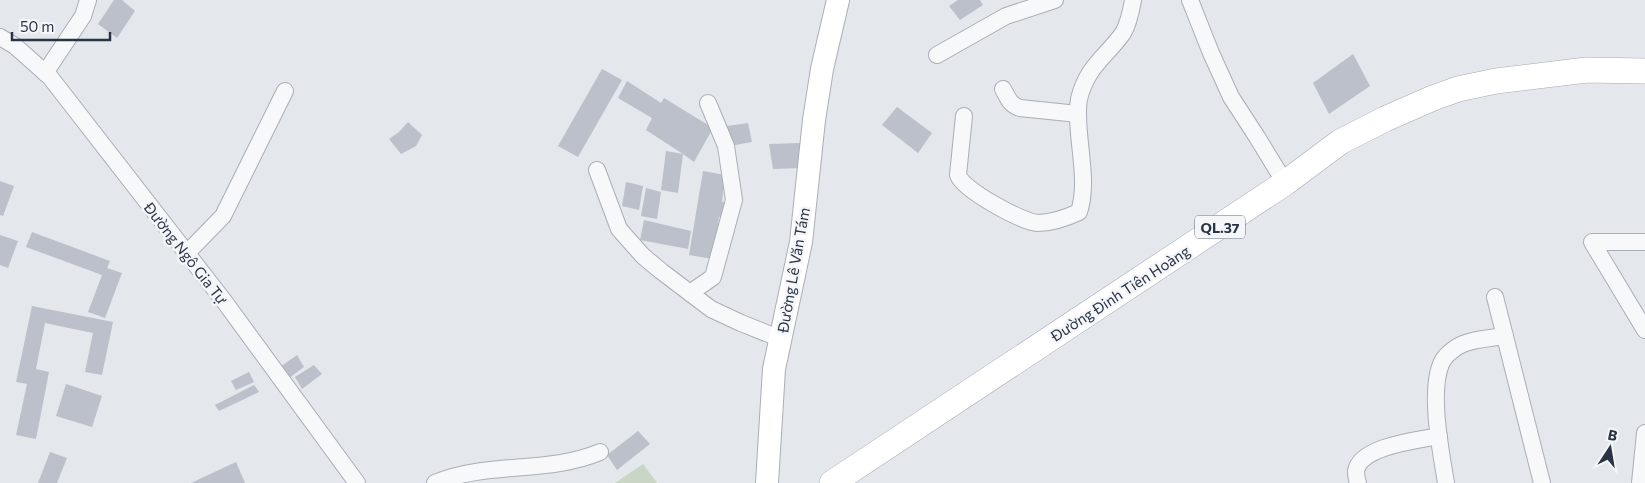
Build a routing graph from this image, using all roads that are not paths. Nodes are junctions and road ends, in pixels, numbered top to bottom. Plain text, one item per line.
1 (88, 0) edge
2 (838, 0) edge
3 (1055, 0) edge
4 (1133, 0) edge
5 (1190, 0) edge
6 (0, 37) edge
7 (937, 55) dead end
8 (1645, 71) edge
9 (46, 73) junction
10 (1003, 89) dead end
11 (286, 91) dead end
12 (708, 103) dead end
13 (1078, 114) junction
14 (964, 116) dead end
15 (597, 170) dead end
16 (1285, 184) junction
17 (1645, 242) edge
18 (187, 253) junction
19 (690, 292) junction
20 (1496, 297) dead end
21 (1645, 330) edge
22 (1505, 336) junction
23 (780, 339) junction
24 (1645, 433) edge
25 (1439, 436) junction
26 (600, 452) dead end
27 (357, 483) edge
28 (436, 483) edge
29 (767, 483) edge
30 (832, 483) edge
31 (1358, 483) edge
32 (1446, 483) edge
33 (1542, 483) edge
34 (1640, 483) edge

1 - 9 street
2 - 23 street, Đường Lê Văn Tám
3 - 7 street
4 - 13 street
5 - 16 street
6 - 9 street, Đường Ngô Gia Tự
8 - 16 main road, Đường Đinh Tiên Hoàng / QL.37
9 - 18 street, Đường Ngô Gia Tự
10 - 13 street
11 - 18 street
12 - 19 street
13 - 14 street
15 - 19 street
16 - 30 main road, Đường Đinh Tiên Hoàng / QL.37
17 - 21 street
18 - 27 street, Đường Ngô Gia Tự
19 - 23 street
20 - 22 street
22 - 25 street
22 - 33 street
23 - 29 street, Đường Lê Văn Tám
24 - 34 street
25 - 31 street
25 - 32 street
26 - 28 street

